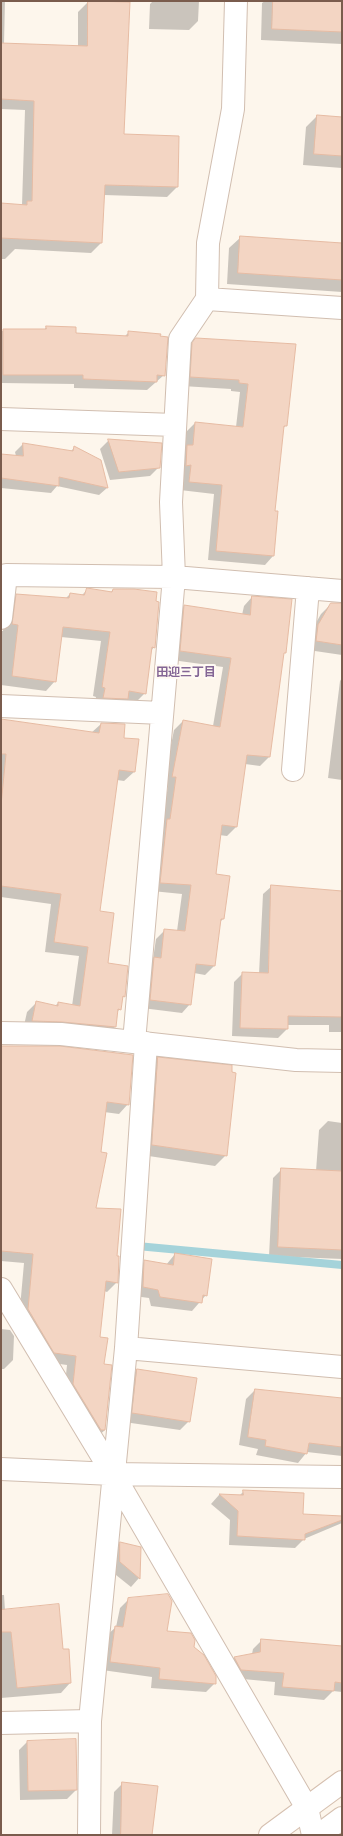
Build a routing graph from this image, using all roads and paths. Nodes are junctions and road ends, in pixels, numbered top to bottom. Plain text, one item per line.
1 (236, 1) edge
2 (207, 299) junction
3 (342, 308) edge
4 (1, 419) edge
5 (174, 425) junction
6 (174, 578) junction
7 (308, 588) junction
8 (342, 591) edge
9 (1, 618) edge
10 (1, 706) edge
11 (162, 713) junction
12 (294, 770) dead end
13 (1, 1033) edge
14 (140, 1043) junction
15 (342, 1061) edge
16 (1, 1289) edge
17 (126, 1348) junction
18 (342, 1368) edge
19 (1, 1469) edge
20 (113, 1474) junction
21 (342, 1477) edge
22 (90, 1721) junction
23 (1, 1723) edge
24 (342, 1782) edge
25 (307, 1808) junction
26 (342, 1818) edge
27 (89, 1835) edge
28 (270, 1835) edge
29 (312, 1835) edge
30 (319, 1835) edge

1 - 2 street
2 - 3 street
2 - 5 street
4 - 5 street
5 - 6 street
6 - 7 street
6 - 9 street
6 - 11 street
7 - 8 street
7 - 12 street
10 - 11 street
11 - 14 street
13 - 14 street
14 - 15 street
14 - 17 street
16 - 20 street
17 - 18 street
17 - 20 street
19 - 20 street
20 - 21 street
20 - 22 street
20 - 25 street
22 - 23 street
22 - 27 street
24 - 25 street
25 - 28 street
25 - 29 street
26 - 30 street

